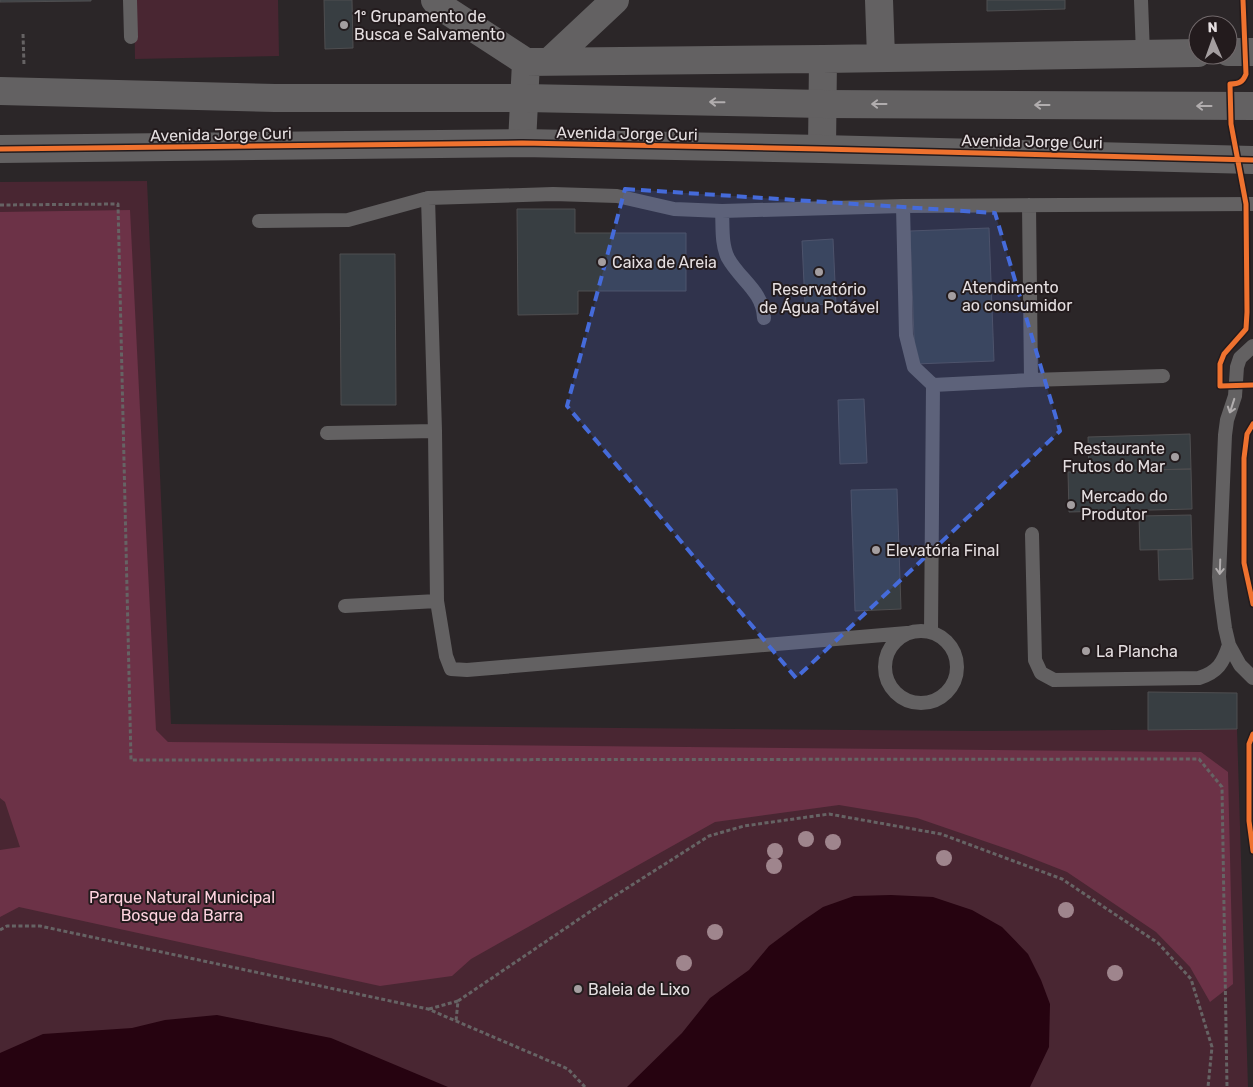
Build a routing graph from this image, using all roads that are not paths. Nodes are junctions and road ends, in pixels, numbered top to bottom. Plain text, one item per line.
1 (130, 0) edge
2 (435, 0) edge
3 (614, 0) edge
4 (879, 0) edge
5 (1141, 0) edge
6 (131, 37) dead end
7 (1238, 52) edge
8 (1253, 52) edge
9 (1188, 53) edge
10 (1143, 54) junction
11 (881, 58) junction
12 (823, 59) junction
13 (538, 61) junction
14 (12, 92) edge
15 (525, 98) junction
16 (823, 104) junction
17 (1253, 106) edge
18 (522, 144) junction
19 (0, 149) edge
20 (822, 149) junction
21 (1253, 160) edge
22 (428, 198) junction
23 (1253, 204) edge
24 (1029, 205) junction
25 (903, 206) junction
26 (722, 211) junction
27 (260, 221) dead end
28 (764, 318) dead end
29 (1253, 346) edge
30 (1163, 376) dead end
31 (1031, 380) junction
32 (933, 385) junction
33 (436, 431) junction
34 (328, 433) dead end
35 (1032, 534) dead end
36 (436, 601) junction
37 (345, 606) dead end
38 (931, 632) junction
39 (907, 633) junction
40 (1229, 645) junction
41 (1253, 678) edge

1 - 6 lane
2 - 13 street
3 - 13 street
4 - 11 street
5 - 10 lane
7 - 8 street
9 - 10 street
10 - 11 street
11 - 12 street
12 - 13 street
12 - 16 street
13 - 15 street
14 - 15 street, Avenida Jorge Curi
16 -> 15 street, Avenida Jorge Curi
15 - 18 street
17 -> 16 street, Avenida Jorge Curi
16 - 20 street
18 - 19 street, Avenida Jorge Curi
18 - 20 street, Avenida Jorge Curi
20 - 21 street, Avenida Jorge Curi
22 - 26 lane
22 - 27 lane
22 - 33 lane
23 - 24 lane
24 - 25 lane
24 - 31 lane
25 - 26 lane
25 - 32 lane
26 - 28 lane
29 -> 40 lane
30 - 31 lane
31 - 32 lane
32 - 38 lane
33 - 34 lane
33 - 36 lane
35 - 40 lane
36 - 37 lane
36 - 39 lane
38 - 39 lane
38 - 39 lane
40 - 41 lane

